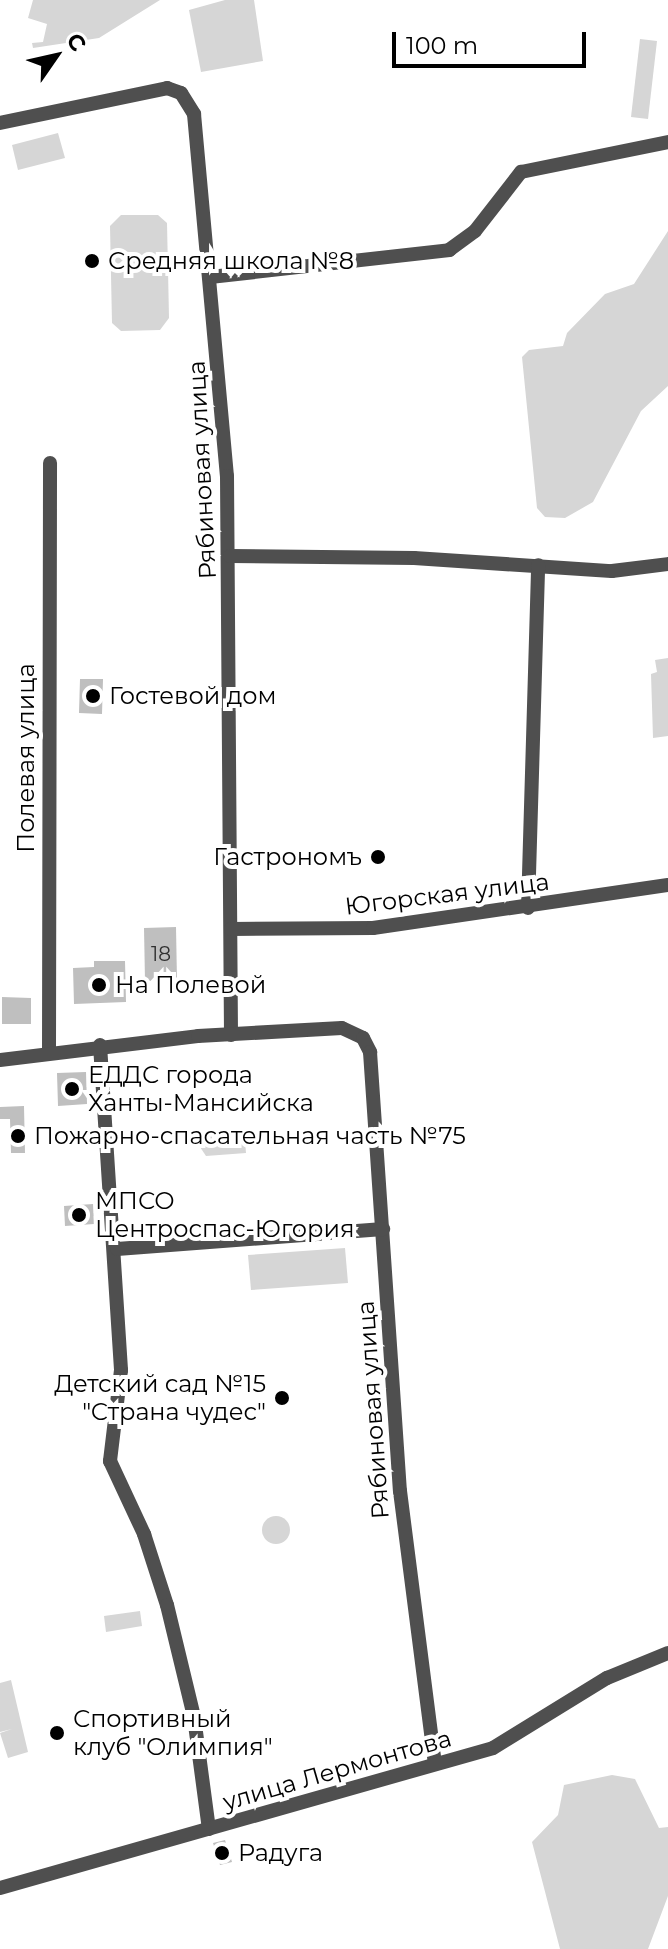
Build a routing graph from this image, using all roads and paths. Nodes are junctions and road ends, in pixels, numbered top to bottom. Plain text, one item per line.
1 (0, 123) edge
2 (668, 142) edge
3 (210, 277) junction
4 (50, 463) dead end
5 (230, 556) junction
6 (668, 564) edge
7 (538, 565) junction
8 (668, 885) edge
9 (528, 908) junction
10 (231, 929) junction
11 (231, 1035) junction
12 (100, 1045) junction
13 (49, 1053) junction
14 (0, 1060) edge
15 (383, 1229) junction
16 (117, 1249) junction
17 (668, 1653) edge
18 (435, 1764) junction
19 (209, 1829) junction
20 (0, 1888) edge

1 - 3 street, Рябиновая улица
2 - 3 street
3 - 5 street, Рябиновая улица
4 - 13 street, Полевая улица
5 - 7 street
5 - 10 street, Рябиновая улица
6 - 7 street
7 - 9 street
8 - 9 street, Югорская улица
9 - 10 street, Югорская улица
10 - 11 street, Рябиновая улица
11 - 12 street
11 - 15 street, Рябиновая улица
12 - 13 street
12 - 16 street
13 - 14 street
15 - 16 street
15 - 18 street, Рябиновая улица
16 - 19 street
17 - 18 street, улица Лермонтова
18 - 19 street, улица Лермонтова
19 - 20 street, улица Лермонтова

